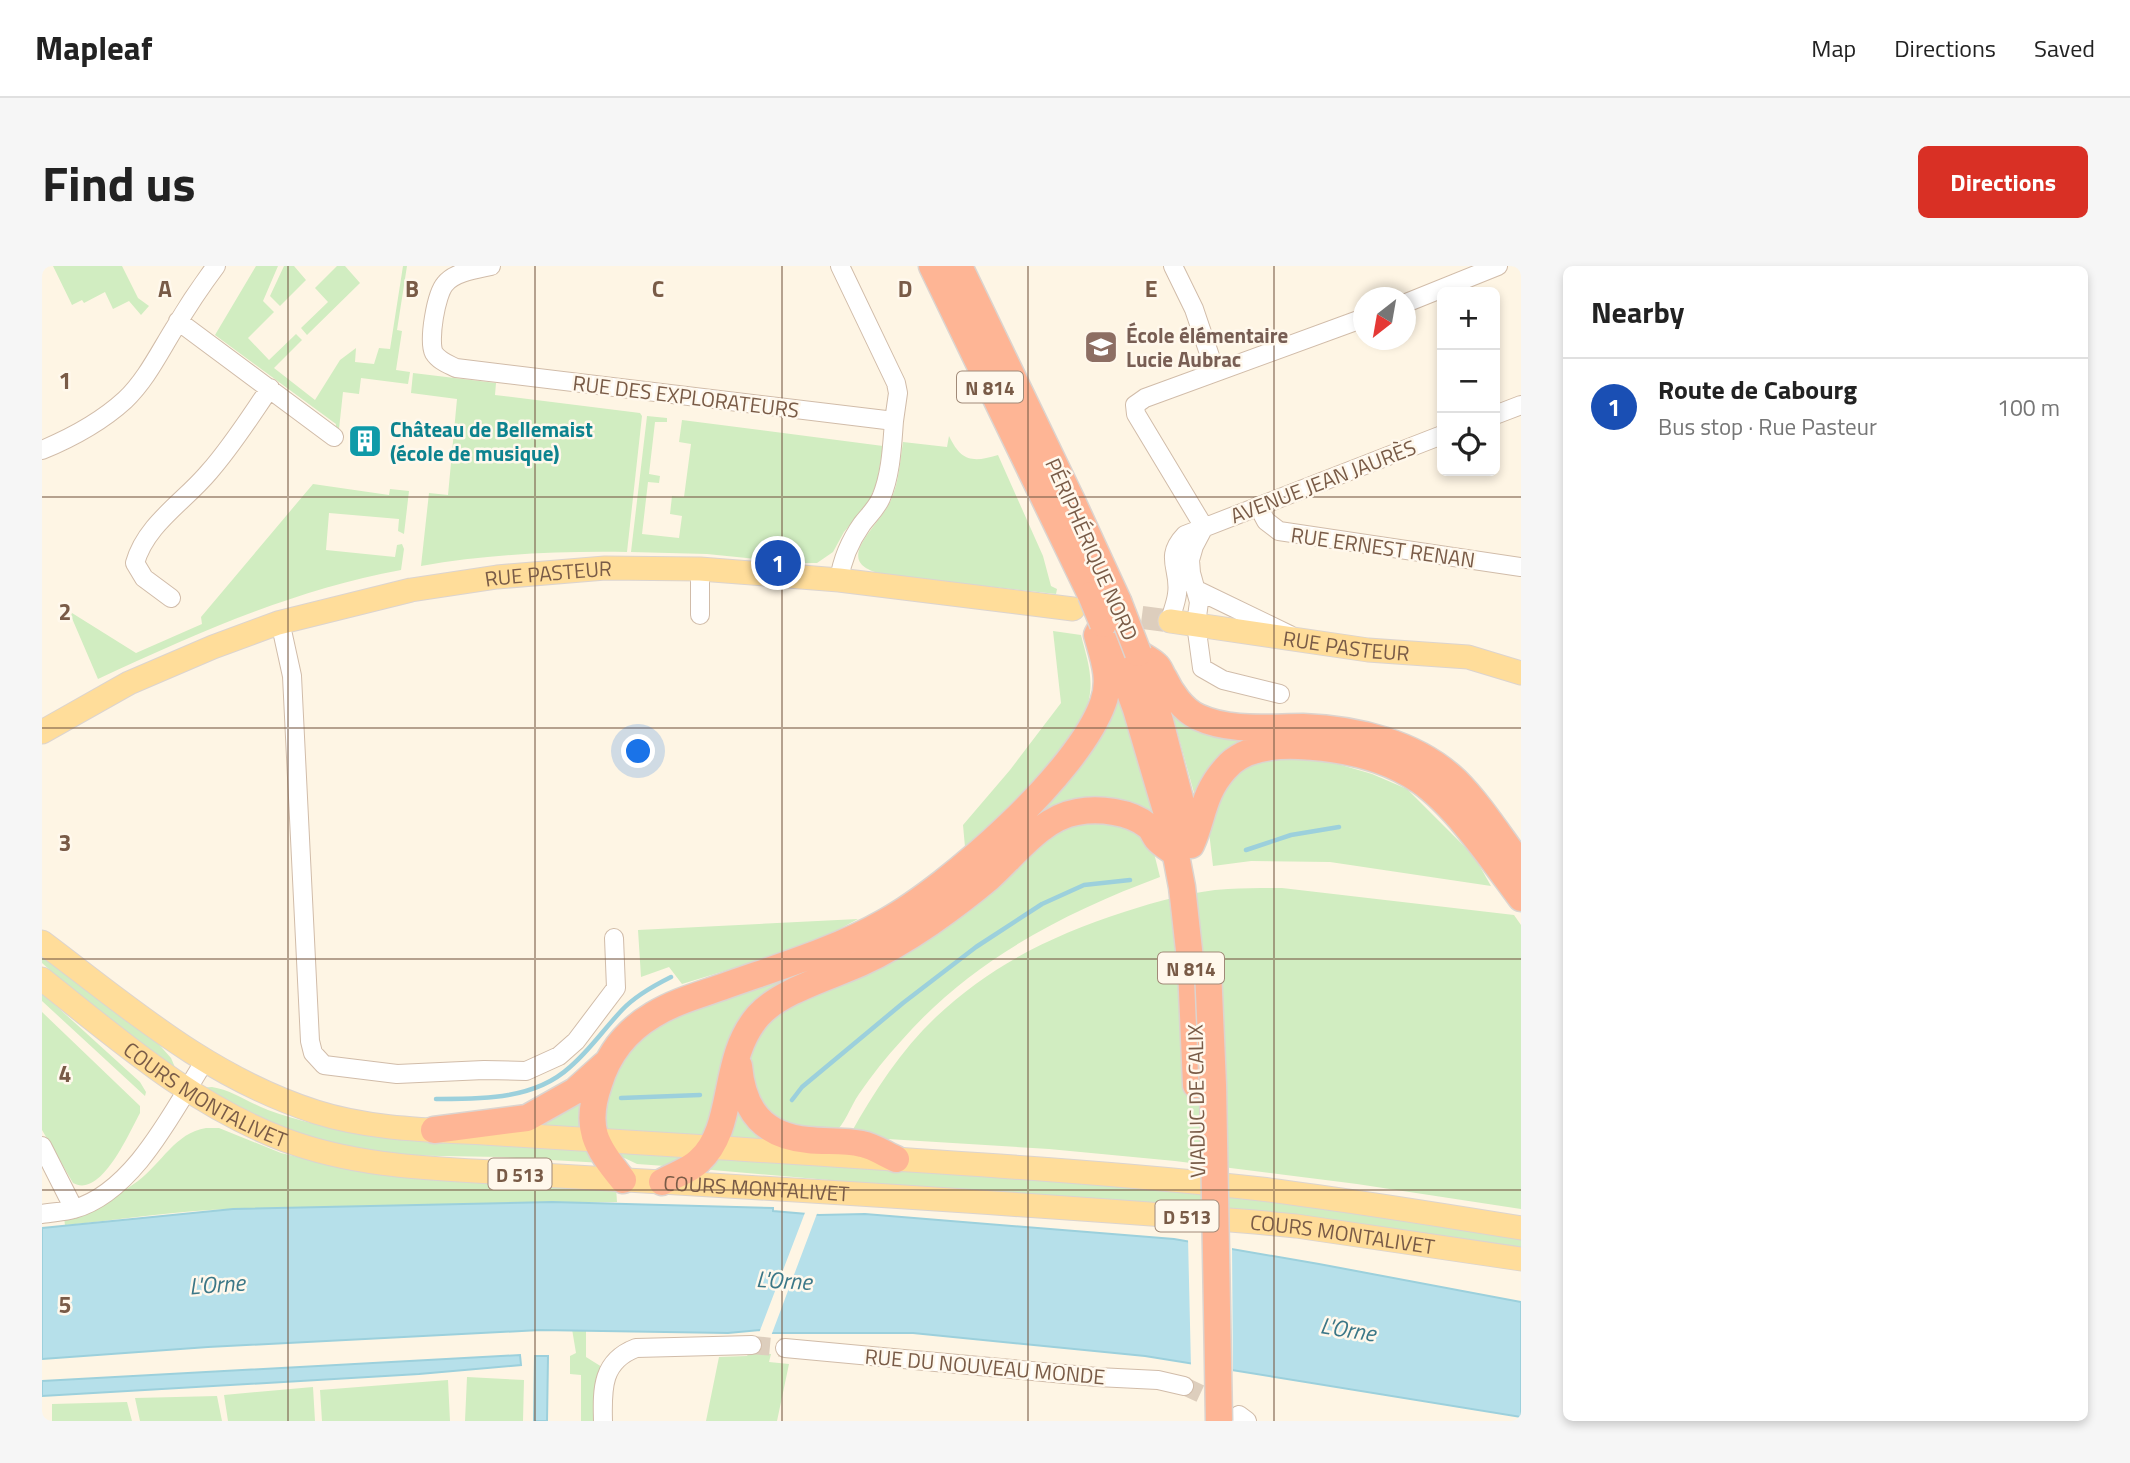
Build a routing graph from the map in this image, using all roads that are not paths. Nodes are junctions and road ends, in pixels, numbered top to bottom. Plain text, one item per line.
1 (216, 266) edge
2 (491, 266) edge
3 (840, 266) edge
4 (932, 266) edge
5 (959, 266) edge
6 (1172, 266) edge
7 (1498, 266) edge
8 (1416, 299) edge
9 (178, 321) junction
10 (1353, 322) edge
11 (1215, 371) junction
12 (270, 388) junction
13 (1521, 405) edge
14 (1500, 413) edge
15 (894, 421) junction
16 (334, 437) dead end
17 (1437, 437) edge
18 (42, 450) edge
19 (1258, 506) junction
20 (1204, 527) junction
21 (1521, 567) edge
22 (700, 569) junction
23 (839, 580) junction
24 (1197, 590) junction
25 (171, 598) dead end
26 (1082, 602) junction
27 (699, 615) dead end
28 (1170, 621) joint
29 (278, 623) junction
30 (1196, 624) junction
31 (1300, 639) junction
32 (1127, 665) junction
33 (1521, 673) edge
34 (1280, 694) dead end
35 (44, 732) edge
36 (1174, 834) junction
37 (1521, 865) edge
38 (1519, 896) edge
39 (42, 932) edge
40 (614, 938) dead end
41 (42, 942) edge
42 (42, 979) edge
43 (108, 992) junction
44 (756, 1019) junction
45 (204, 1062) junction
46 (605, 1064) junction
47 (186, 1090) junction
48 (434, 1130) junction
49 (595, 1140) junction
50 (42, 1146) edge
51 (712, 1148) junction
52 (896, 1159) junction
53 (623, 1180) junction
54 (662, 1182) junction
55 (74, 1209) junction
56 (42, 1214) edge
57 (1521, 1228) edge
58 (1521, 1259) edge
59 (752, 1345) tunnel mouth
60 (785, 1348) tunnel mouth
61 (1184, 1386) tunnel mouth
62 (1235, 1419) edge
63 (603, 1421) edge
64 (1202, 1421) edge

1 - 9 street
2 - 15 street, RUE DES EXPLORATEURS
3 - 15 street
4 - 26 highway, PÉRIPHÉRIQUE NORD / N 814
5 - 32 highway, PÉRIPHÉRIQUE NORD / N 814, bridge
6 - 11 street
7 - 8 street
9 - 12 street
9 - 18 street
10 - 11 street
11 - 20 street
12 - 16 street
12 - 25 street
13 - 14 street
15 - 23 street
17 - 19 street, AVENUE JEAN JAURÈS
19 - 20 street, AVENUE JEAN JAURÈS
19 - 21 street, RUE ERNEST RENAN
20 - 24 street, AVENUE JEAN JAURÈS
20 - 28 street, AVENUE JEAN JAURÈS
22 - 23 main road, RUE PASTEUR
22 - 27 street
22 - 29 main road, RUE PASTEUR
23 - 26 main road, RUE PASTEUR
24 - 30 street, AVENUE JEAN JAURÈS
24 - 31 street
26 - 32 highway, PÉRIPHÉRIQUE NORD / N 814, bridge
28 - 30 main road, RUE PASTEUR
29 - 35 main road, RUE PASTEUR
29 - 40 street
30 - 31 main road, RUE PASTEUR
30 - 34 street, AVENUE JEAN JAURÈS
31 - 33 main road, RUE PASTEUR
32 - 36 highway, PÉRIPHÉRIQUE NORD / N 814
32 - 37 highway
32 - 46 highway
36 - 38 highway
36 - 44 highway
36 - 62 highway, VIADUC DE CALIX / N 814, bridge
36 - 64 highway, VIADUC DE CALIX / N 814
39 - 43 main road
41 - 43 main road, COURS MONTALIVET / D 513
42 - 47 main road, COURS MONTALIVET / D 513
43 - 45 main road, COURS MONTALIVET / D 513
44 - 51 highway
44 - 52 highway
45 - 47 street
45 - 48 main road, COURS MONTALIVET / D 513
46 - 48 highway
46 - 49 highway
47 - 53 main road, COURS MONTALIVET / D 513
47 - 55 street
48 - 49 main road, COURS MONTALIVET / D 513
49 - 51 main road, COURS MONTALIVET / D 513
49 - 53 highway
50 - 55 street
51 - 52 main road, COURS MONTALIVET / D 513
51 - 54 highway
52 - 57 main road, COURS MONTALIVET / D 513
53 - 54 main road, COURS MONTALIVET / D 513
54 - 58 main road, COURS MONTALIVET / D 513
55 - 56 street
59 - 63 street
60 - 61 street, RUE DU NOUVEAU MONDE

